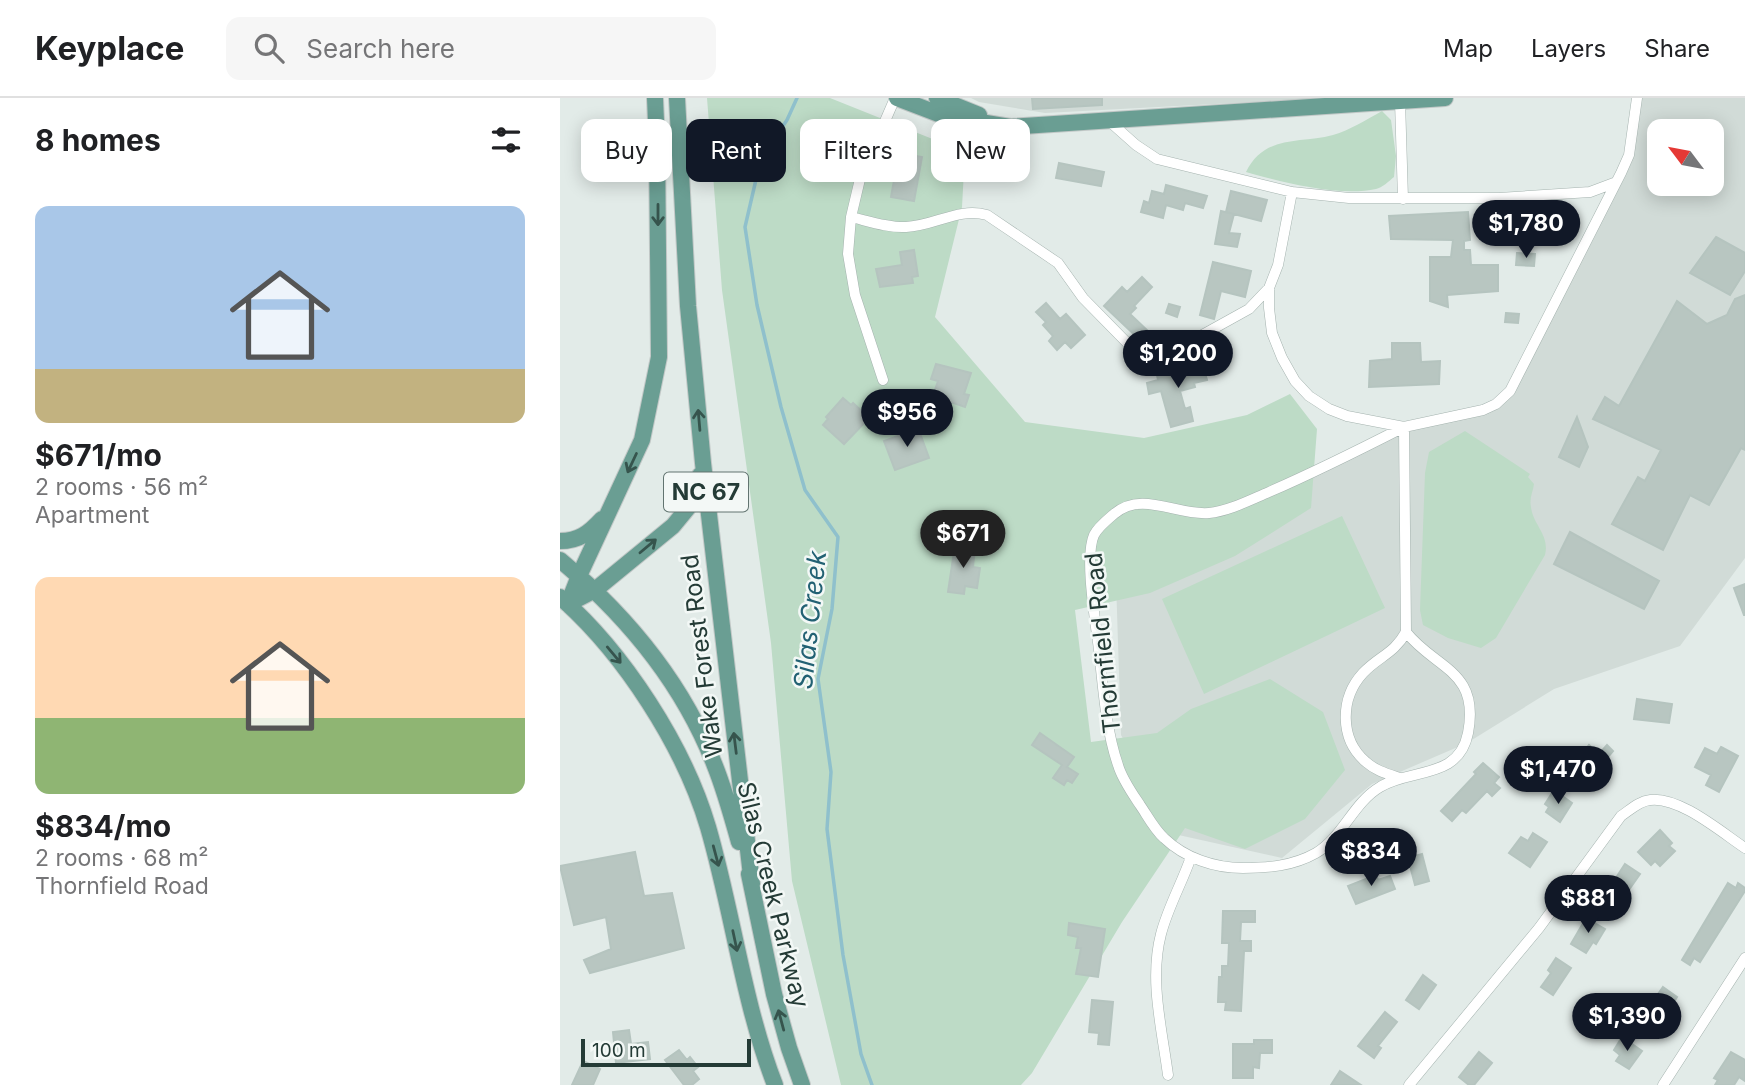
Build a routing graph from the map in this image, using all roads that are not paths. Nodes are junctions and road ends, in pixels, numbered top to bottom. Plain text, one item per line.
1 (655, 98) edge
2 (677, 98) edge
3 (896, 98) edge
4 (937, 98) edge
5 (1445, 98) edge
6 (1637, 98) edge
7 (1400, 101) junction
8 (962, 119) edge
9 (990, 119) edge
10 (1109, 121) junction
11 (1030, 126) edge
12 (1615, 183) junction
13 (1292, 192) junction
14 (1403, 199) junction
15 (851, 217) junction
16 (1269, 288) junction
17 (883, 380) dead end
18 (1404, 427) junction
19 (703, 463) junction
20 (610, 510) junction
21 (560, 541) edge
22 (560, 560) edge
23 (579, 576) junction
24 (595, 590) junction
25 (564, 600) edge
26 (1406, 632) junction
27 (1401, 778) junction
28 (1745, 848) edge
29 (1191, 857) junction
30 (752, 884) junction
31 (1745, 958) edge
32 (1168, 1075) dead end
33 (775, 1085) edge
34 (802, 1085) edge
35 (1409, 1085) edge
36 (1663, 1085) edge

1 -> 20 main road, NC 67
19 -> 2 main road, Wake Forest Road / NC 67
3 - 8 main road
3 - 15 street
4 - 9 main road
5 - 7 main road
6 - 12 street
7 - 10 main road
7 - 14 street
10 - 11 main road
10 - 13 street
12 - 14 street
12 - 18 street
13 - 14 street
13 - 16 street
15 - 16 street
15 - 17 street
16 - 18 street
18 - 26 street
18 - 29 street, Thornfield Road
24 -> 19 main road, Wake Forest Road
30 -> 19 main road, Wake Forest Road / NC 67
20 - 21 main road
20 - 23 main road, NC 67
22 - 23 main road, Silas Creek Parkway
23 - 24 main road, Silas Creek Parkway
23 - 25 main road, NC 67
24 - 25 main road, Wake Forest Road
24 - 30 main road, Silas Creek Parkway
25 -> 33 main road, Silas Creek Parkway
26 - 27 street
26 - 27 street, Thornfield Road
27 - 29 street, Thornfield Road
28 - 35 street
29 - 32 street
34 -> 30 main road, Silas Creek Parkway / NC 67
31 - 36 street

